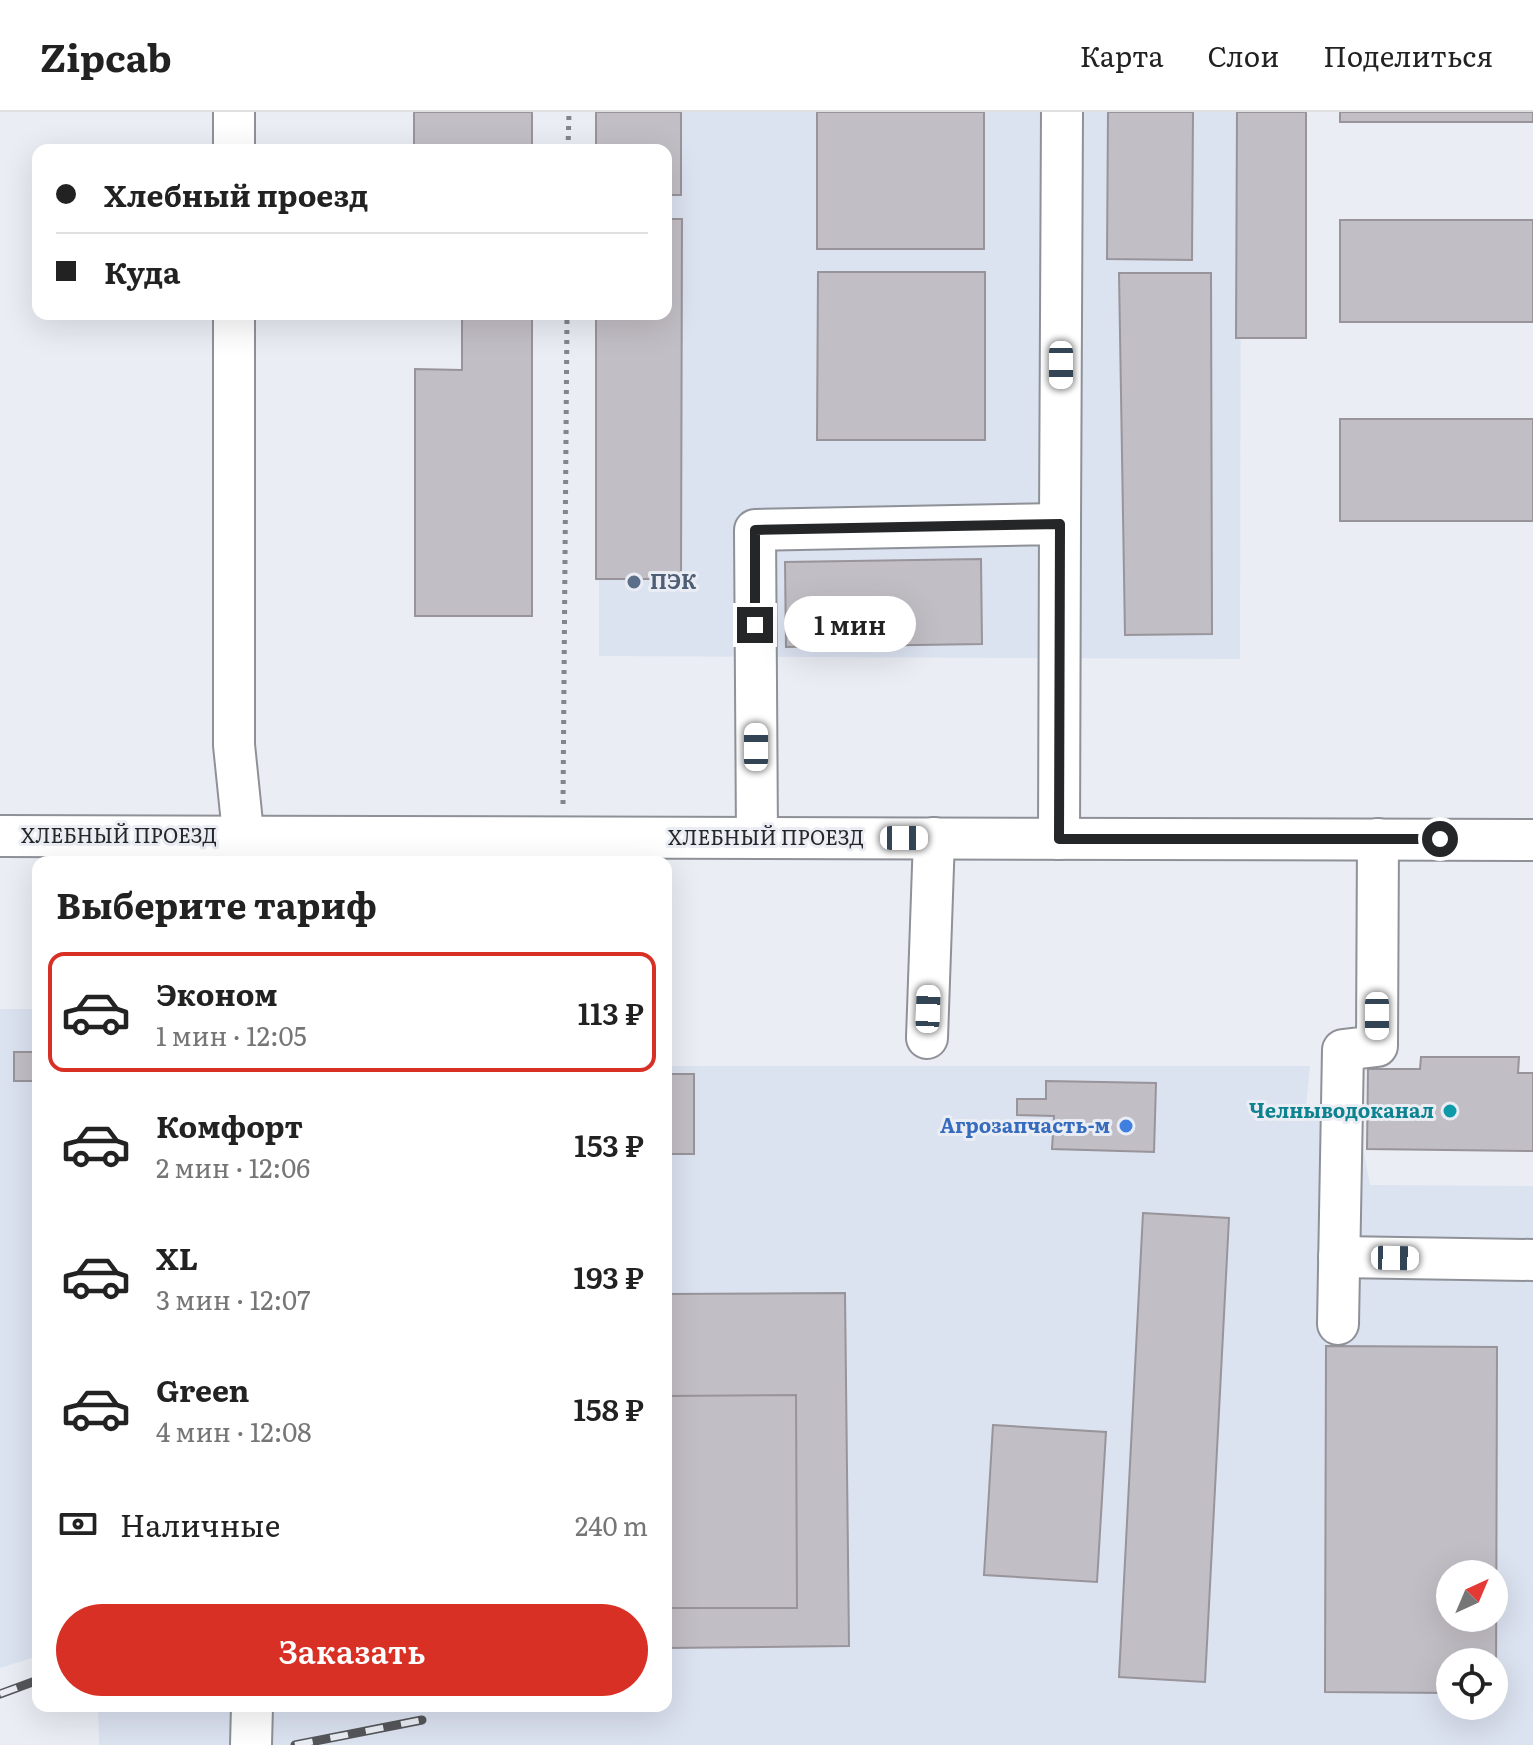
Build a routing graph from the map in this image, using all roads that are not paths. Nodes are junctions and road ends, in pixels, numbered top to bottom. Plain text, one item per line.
1 (234, 112) edge
2 (1062, 112) edge
3 (234, 144) edge
4 (234, 320) edge
5 (1060, 524) junction
6 (0, 836) edge
7 (757, 838) junction
8 (934, 838) junction
9 (1059, 839) junction
10 (1378, 839) junction
11 (1533, 840) edge
12 (246, 849) edge
13 (927, 1038) dead end
14 (1339, 1257) junction
15 (1533, 1260) edge
16 (1338, 1324) dead end
17 (252, 1712) edge
18 (251, 1745) edge

1 - 3 street
2 - 5 street
4 - 12 street
5 - 7 street
5 - 9 street
6 - 12 street, ХЛЕБНЫЙ ПРОЕЗД
7 - 8 street, ХЛЕБНЫЙ ПРОЕЗД
7 - 12 street, ХЛЕБНЫЙ ПРОЕЗД
8 - 9 street, ХЛЕБНЫЙ ПРОЕЗД
8 - 13 street
9 - 10 street, ХЛЕБНЫЙ ПРОЕЗД
10 - 11 street, ХЛЕБНЫЙ ПРОЕЗД
10 - 14 street
14 - 15 street
14 - 16 street
17 - 18 street

